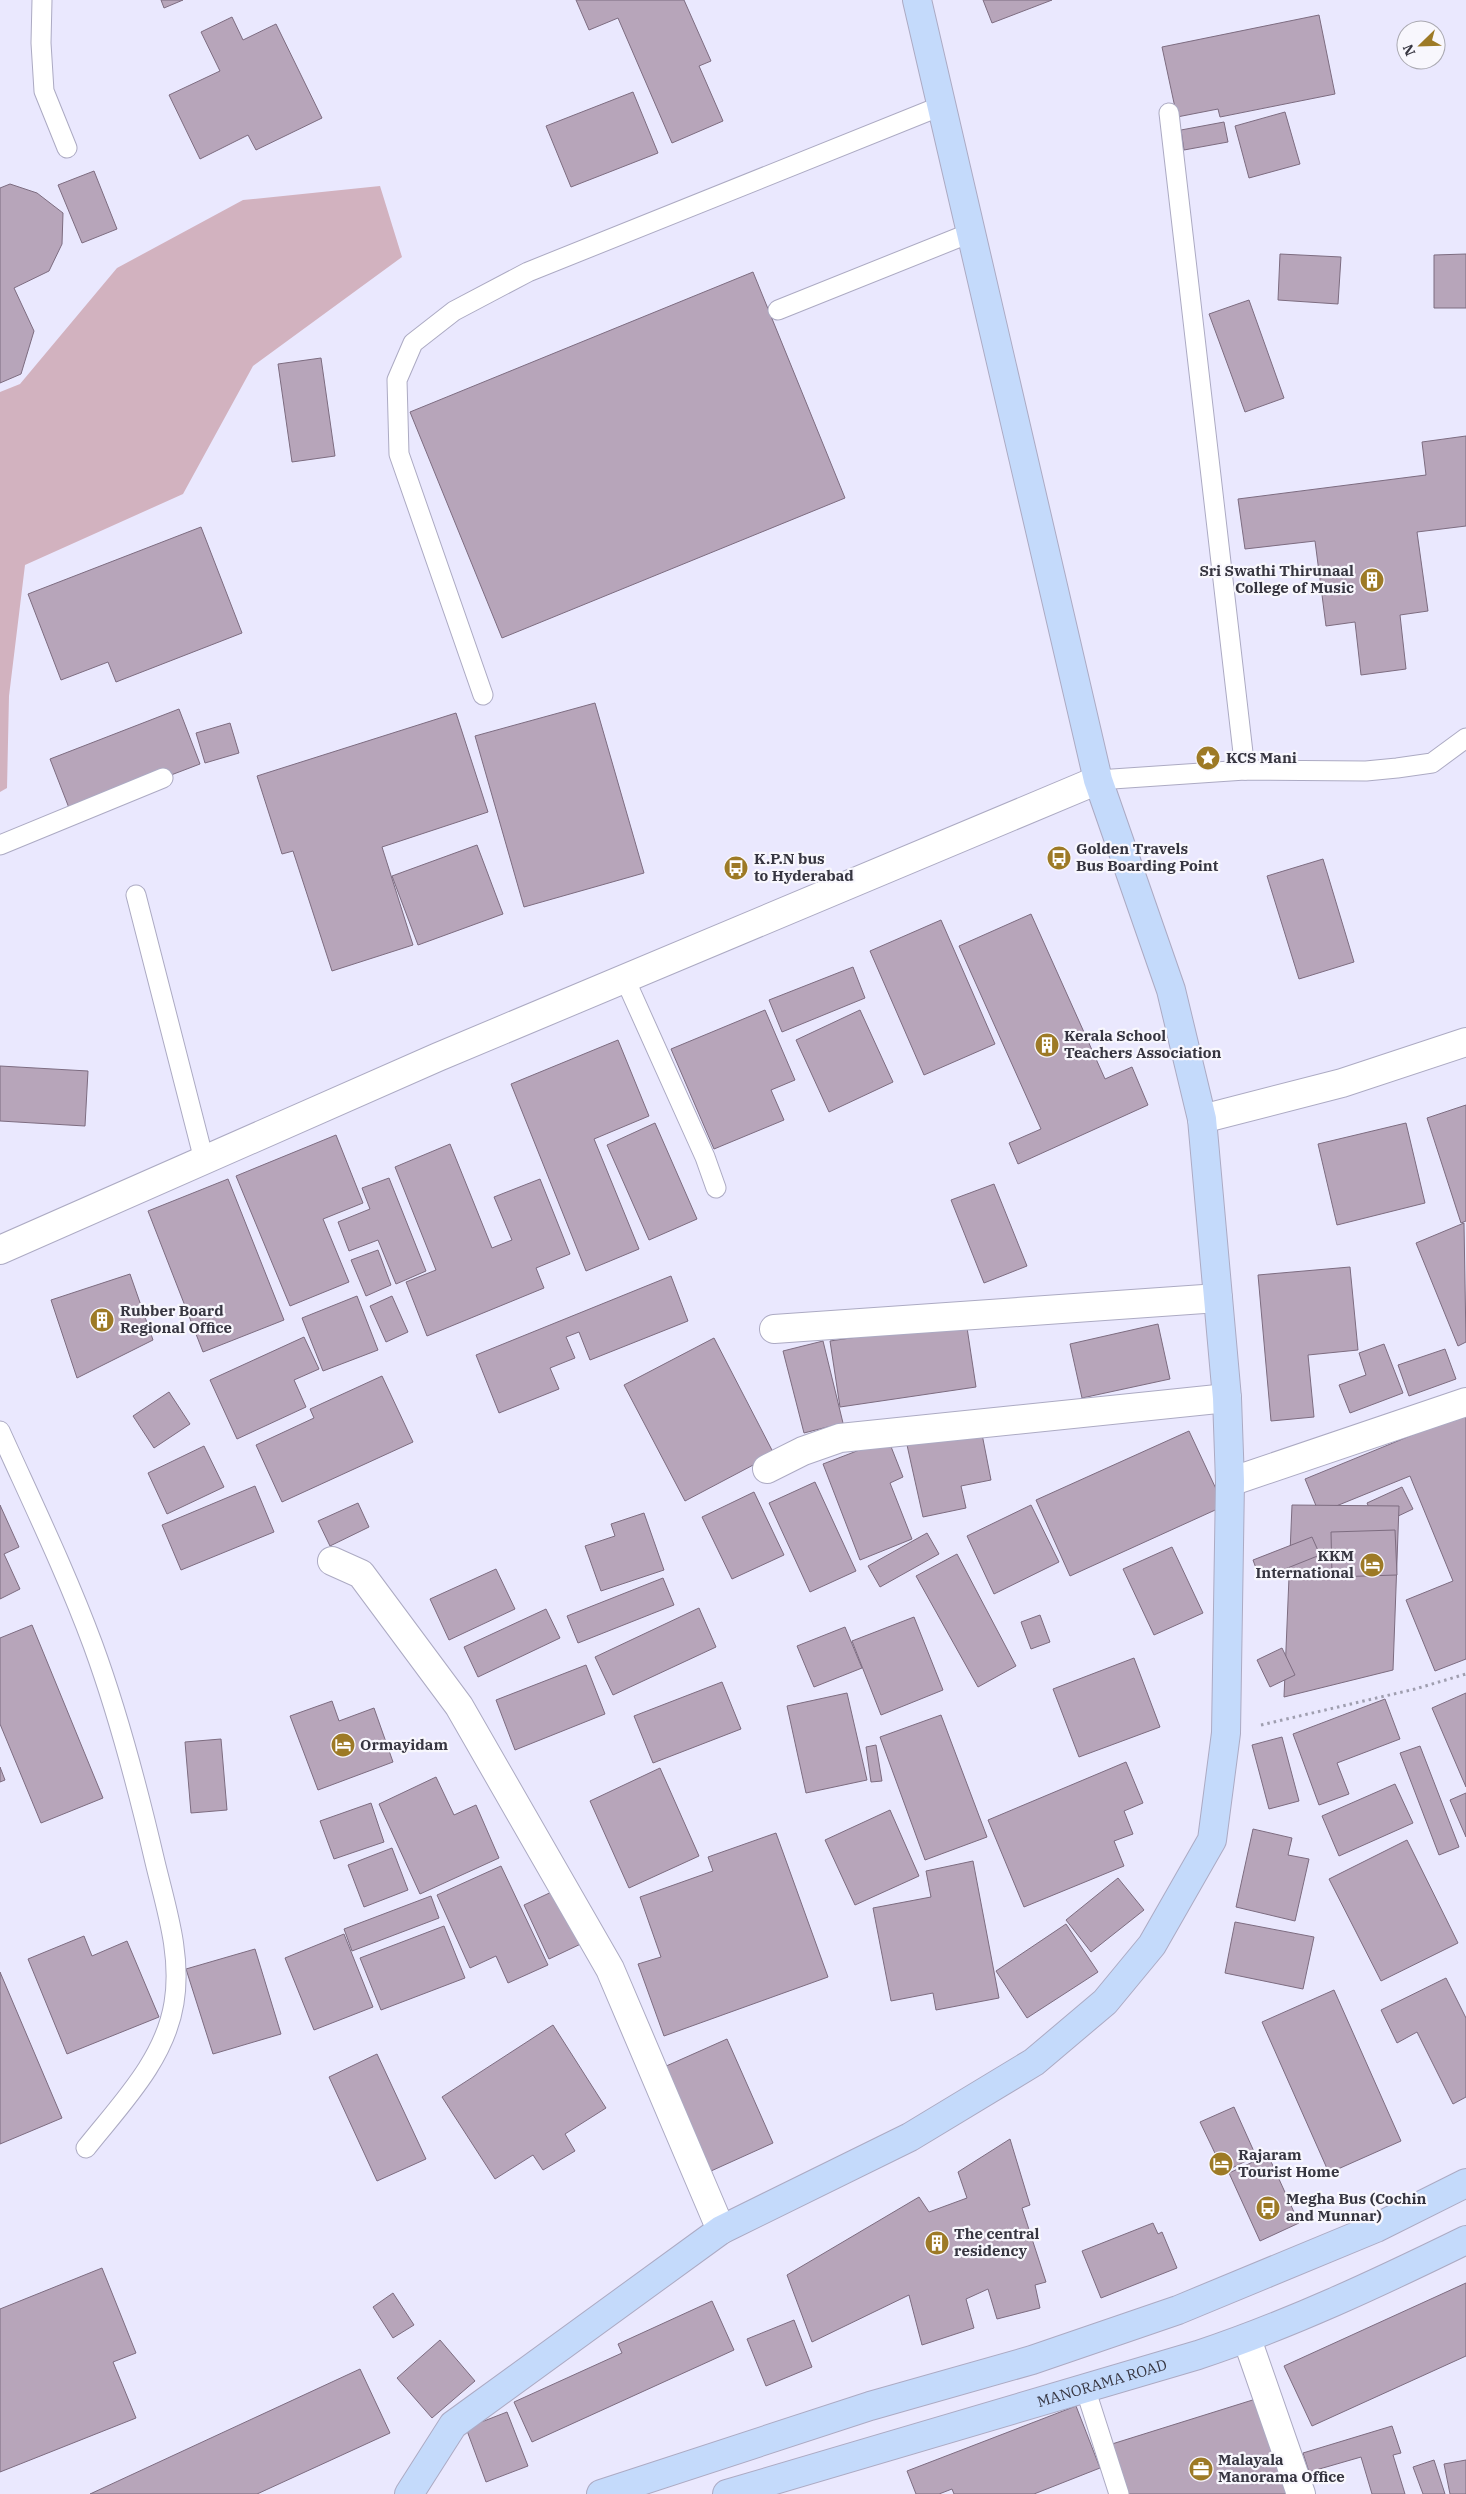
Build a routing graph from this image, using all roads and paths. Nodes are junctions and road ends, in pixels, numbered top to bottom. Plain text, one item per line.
1 (42, 0) edge
2 (917, 0) edge
3 (942, 106) junction
4 (1169, 114) dead end
5 (67, 148) dead end
6 (970, 233) junction
7 (778, 310) dead end
8 (483, 695) dead end
9 (1466, 738) edge
10 (1245, 770) junction
11 (163, 778) dead end
12 (1098, 780) junction
13 (0, 845) edge
14 (136, 895) dead end
15 (625, 979) junction
16 (1466, 1042) edge
17 (1202, 1119) junction
18 (204, 1160) junction
19 (716, 1188) dead end
20 (0, 1250) edge
21 (1218, 1298) junction
22 (774, 1329) dead end
23 (1227, 1398) junction
24 (1466, 1402) edge
25 (0, 1431) edge
26 (767, 1468) dead end
27 (1230, 1482) junction
28 (332, 1562) dead end
29 (1466, 1674) edge
30 (1226, 1733) junction
31 (86, 2148) dead end
32 (1466, 2183) edge
33 (721, 2230) junction
34 (1466, 2240) edge
35 (1246, 2339) junction
36 (1085, 2388) junction
37 (409, 2494) edge
38 (601, 2494) edge
39 (727, 2494) edge
40 (1119, 2494) edge
41 (1301, 2494) edge

1 - 5 lane
2 - 3 street
3 - 6 street
3 - 8 lane
4 - 10 lane
6 - 7 lane
6 - 12 street
9 - 10 lane
10 - 12 lane
11 - 13 lane
12 - 15 street
12 - 17 street
14 - 18 lane
15 - 18 street
15 - 19 lane
16 - 17 street
17 - 21 street
18 - 20 street
21 - 22 street
21 - 23 street
23 - 26 street
23 - 27 street
24 - 27 street
25 - 31 lane
27 - 30 street
28 - 33 street
29 - 30 path
30 - 33 street
32 - 38 street
33 - 37 street
34 - 35 street, MANORAMA ROAD
35 - 36 street, MANORAMA ROAD
35 - 41 street
36 - 39 street, MANORAMA ROAD
36 - 40 lane

